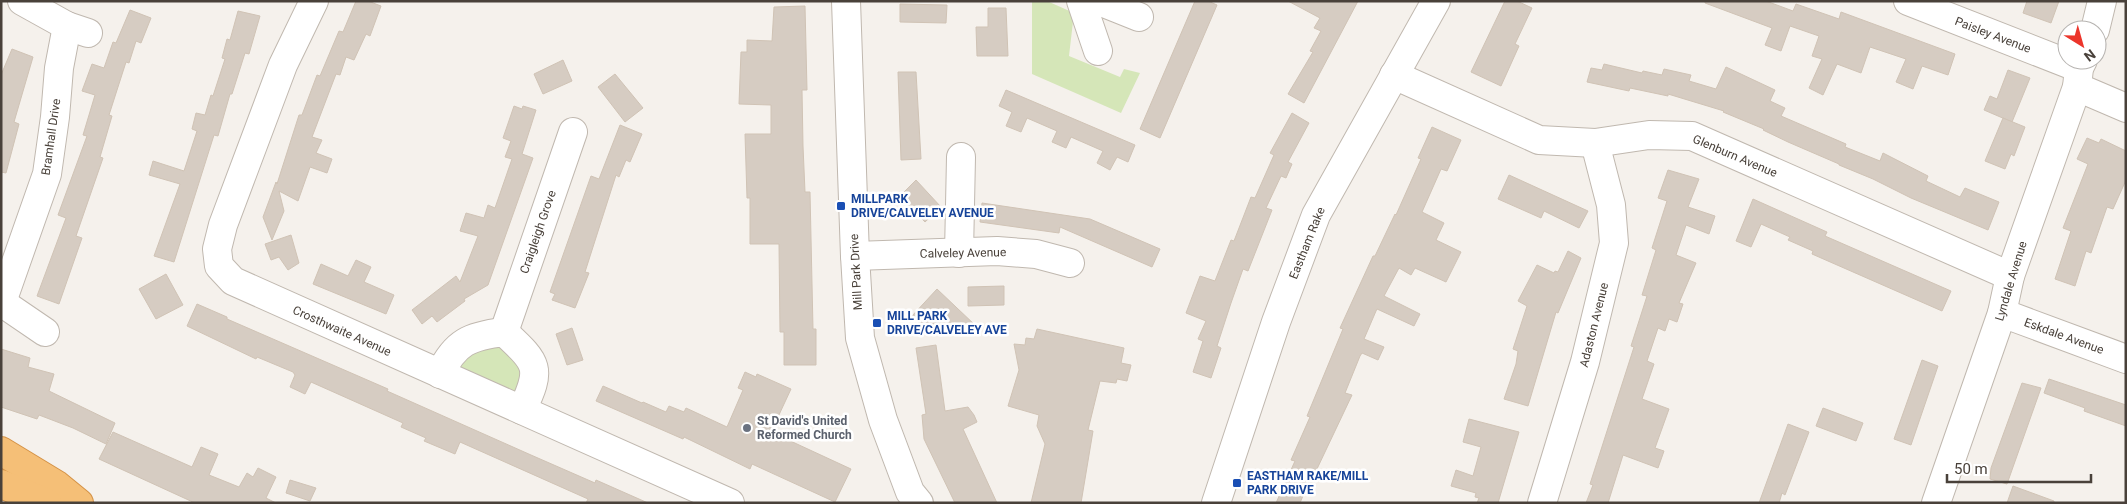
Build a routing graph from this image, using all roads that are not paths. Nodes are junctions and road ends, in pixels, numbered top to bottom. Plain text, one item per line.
1 (22, 1) edge
2 (314, 1) edge
3 (846, 1) edge
4 (1081, 1) edge
5 (1099, 1) edge
6 (1436, 1) edge
7 (1908, 1) edge
8 (2102, 1) edge
9 (1139, 17) dead end
10 (2097, 20) edge
11 (1098, 51) dead end
12 (2080, 72) edge
13 (1394, 75) junction
14 (2126, 108) edge
15 (572, 132) dead end
16 (1595, 143) junction
17 (961, 157) dead end
18 (959, 252) junction
19 (855, 256) junction
20 (1070, 263) dead end
21 (2010, 276) junction
22 (1, 302) edge
23 (2002, 313) junction
24 (45, 332) dead end
25 (504, 332) junction
26 (2126, 359) edge
27 (440, 374) junction
28 (522, 410) junction
29 (1, 452) edge
30 (1, 484) edge
31 (910, 499) edge
32 (47, 503) edge
33 (79, 503) edge
34 (730, 503) edge
35 (1216, 503) edge
36 (1542, 503) edge
37 (1936, 503) edge

1 - 22 street, Bramhall Drive
2 - 27 street, Crosthwaite Avenue
3 - 19 street, Mill Park Drive
4 - 11 street
5 - 9 street
6 - 13 street, Eastham Rake
7 - 12 street, Paisley Avenue
8 - 10 street
12 - 14 street, Paisley Avenue
12 - 21 street, Lyndale Avenue
13 - 16 street, Glenburn Avenue
13 - 35 street, Eastham Rake
15 - 25 street, Craigleigh Grove
16 - 21 street, Glenburn Avenue
16 - 36 street, Adaston Avenue
17 - 18 street
18 - 19 street, Calveley Avenue
18 - 20 street, Calveley Avenue
19 - 31 street, Mill Park Drive
21 - 23 street, Lyndale Avenue
22 - 24 street
23 - 26 street, Eskdale Avenue
23 - 37 street, Lyndale Avenue
25 - 27 street
25 - 28 street
27 - 28 street, Crosthwaite Avenue
28 - 34 street, Crosthwaite Avenue
29 - 33 highway
30 - 32 highway

